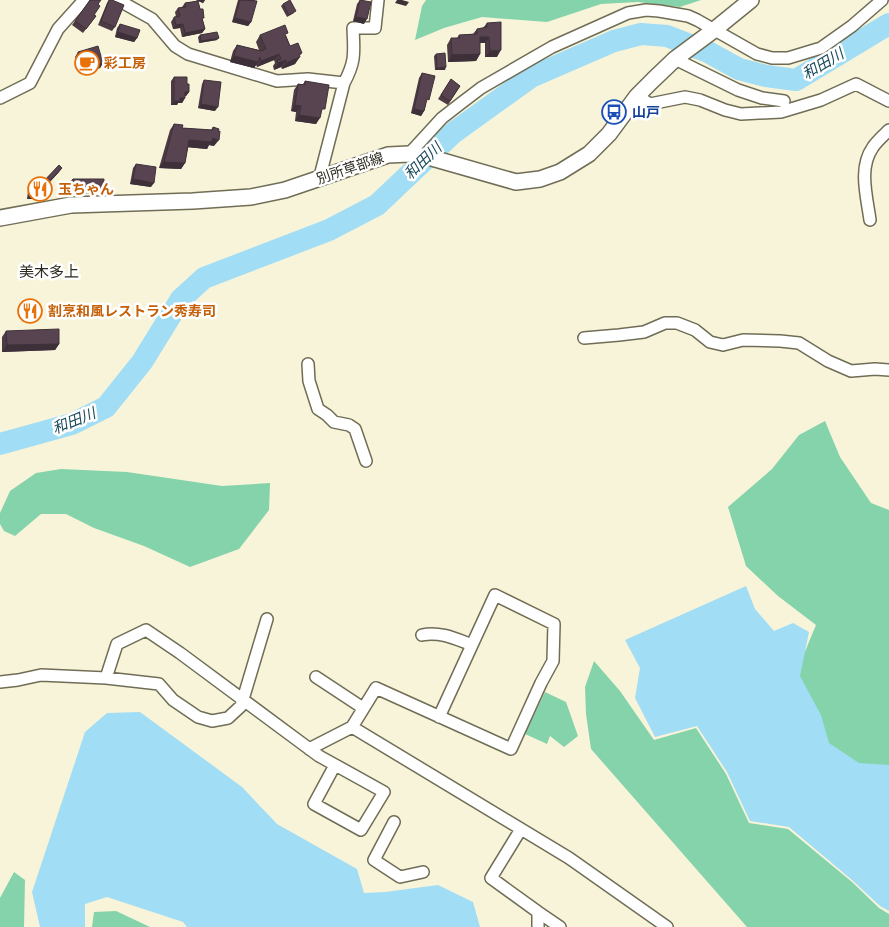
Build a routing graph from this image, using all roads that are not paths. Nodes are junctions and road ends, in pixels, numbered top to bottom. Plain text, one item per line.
1 (84, 0) edge
2 (118, 0) edge
3 (378, 0) edge
4 (750, 0) edge
5 (882, 0) edge
6 (712, 31) junction
7 (677, 58) junction
8 (344, 83) junction
9 (637, 96) junction
10 (0, 98) edge
11 (784, 101) dead end
12 (889, 101) edge
13 (889, 130) edge
14 (412, 154) junction
15 (319, 180) junction
16 (0, 218) edge
17 (870, 220) dead end
18 (584, 338) dead end
19 (308, 364) dead end
20 (889, 370) edge
21 (366, 461) dead end
22 (267, 619) dead end
23 (422, 635) dead end
24 (472, 646) junction
25 (316, 677) dead end
26 (106, 678) junction
27 (0, 682) edge
28 (243, 700) junction
29 (363, 708) junction
30 (439, 717) junction
31 (352, 727) junction
32 (309, 749) junction
33 (335, 765) junction
34 (394, 822) dead end
35 (521, 829) junction
36 (423, 872) dead end
37 (538, 912) junction
38 (538, 927) edge
39 (560, 927) edge
40 (667, 927) edge

1 - 10 street
2 - 8 street
3 - 8 street
4 - 6 main road, 別所草部線
5 - 6 street
6 - 7 main road, 別所草部線
6 - 14 street
7 - 9 main road, 別所草部線
7 - 11 street
8 - 15 street
9 - 12 street
9 - 14 main road, 別所草部線
13 - 17 street
14 - 15 main road, 別所草部線
15 - 16 main road, 別所草部線
18 - 20 street
19 - 21 street
22 - 28 street
23 - 24 street
24 - 30 street
24 - 30 street
25 - 29 street
26 - 27 street
26 - 28 street
26 - 28 street
28 - 32 street
29 - 30 street
29 - 31 street
31 - 32 street
31 - 35 street
32 - 33 street
33 - 33 street
34 - 36 street
35 - 37 street
35 - 40 street
37 - 38 street
37 - 39 street

